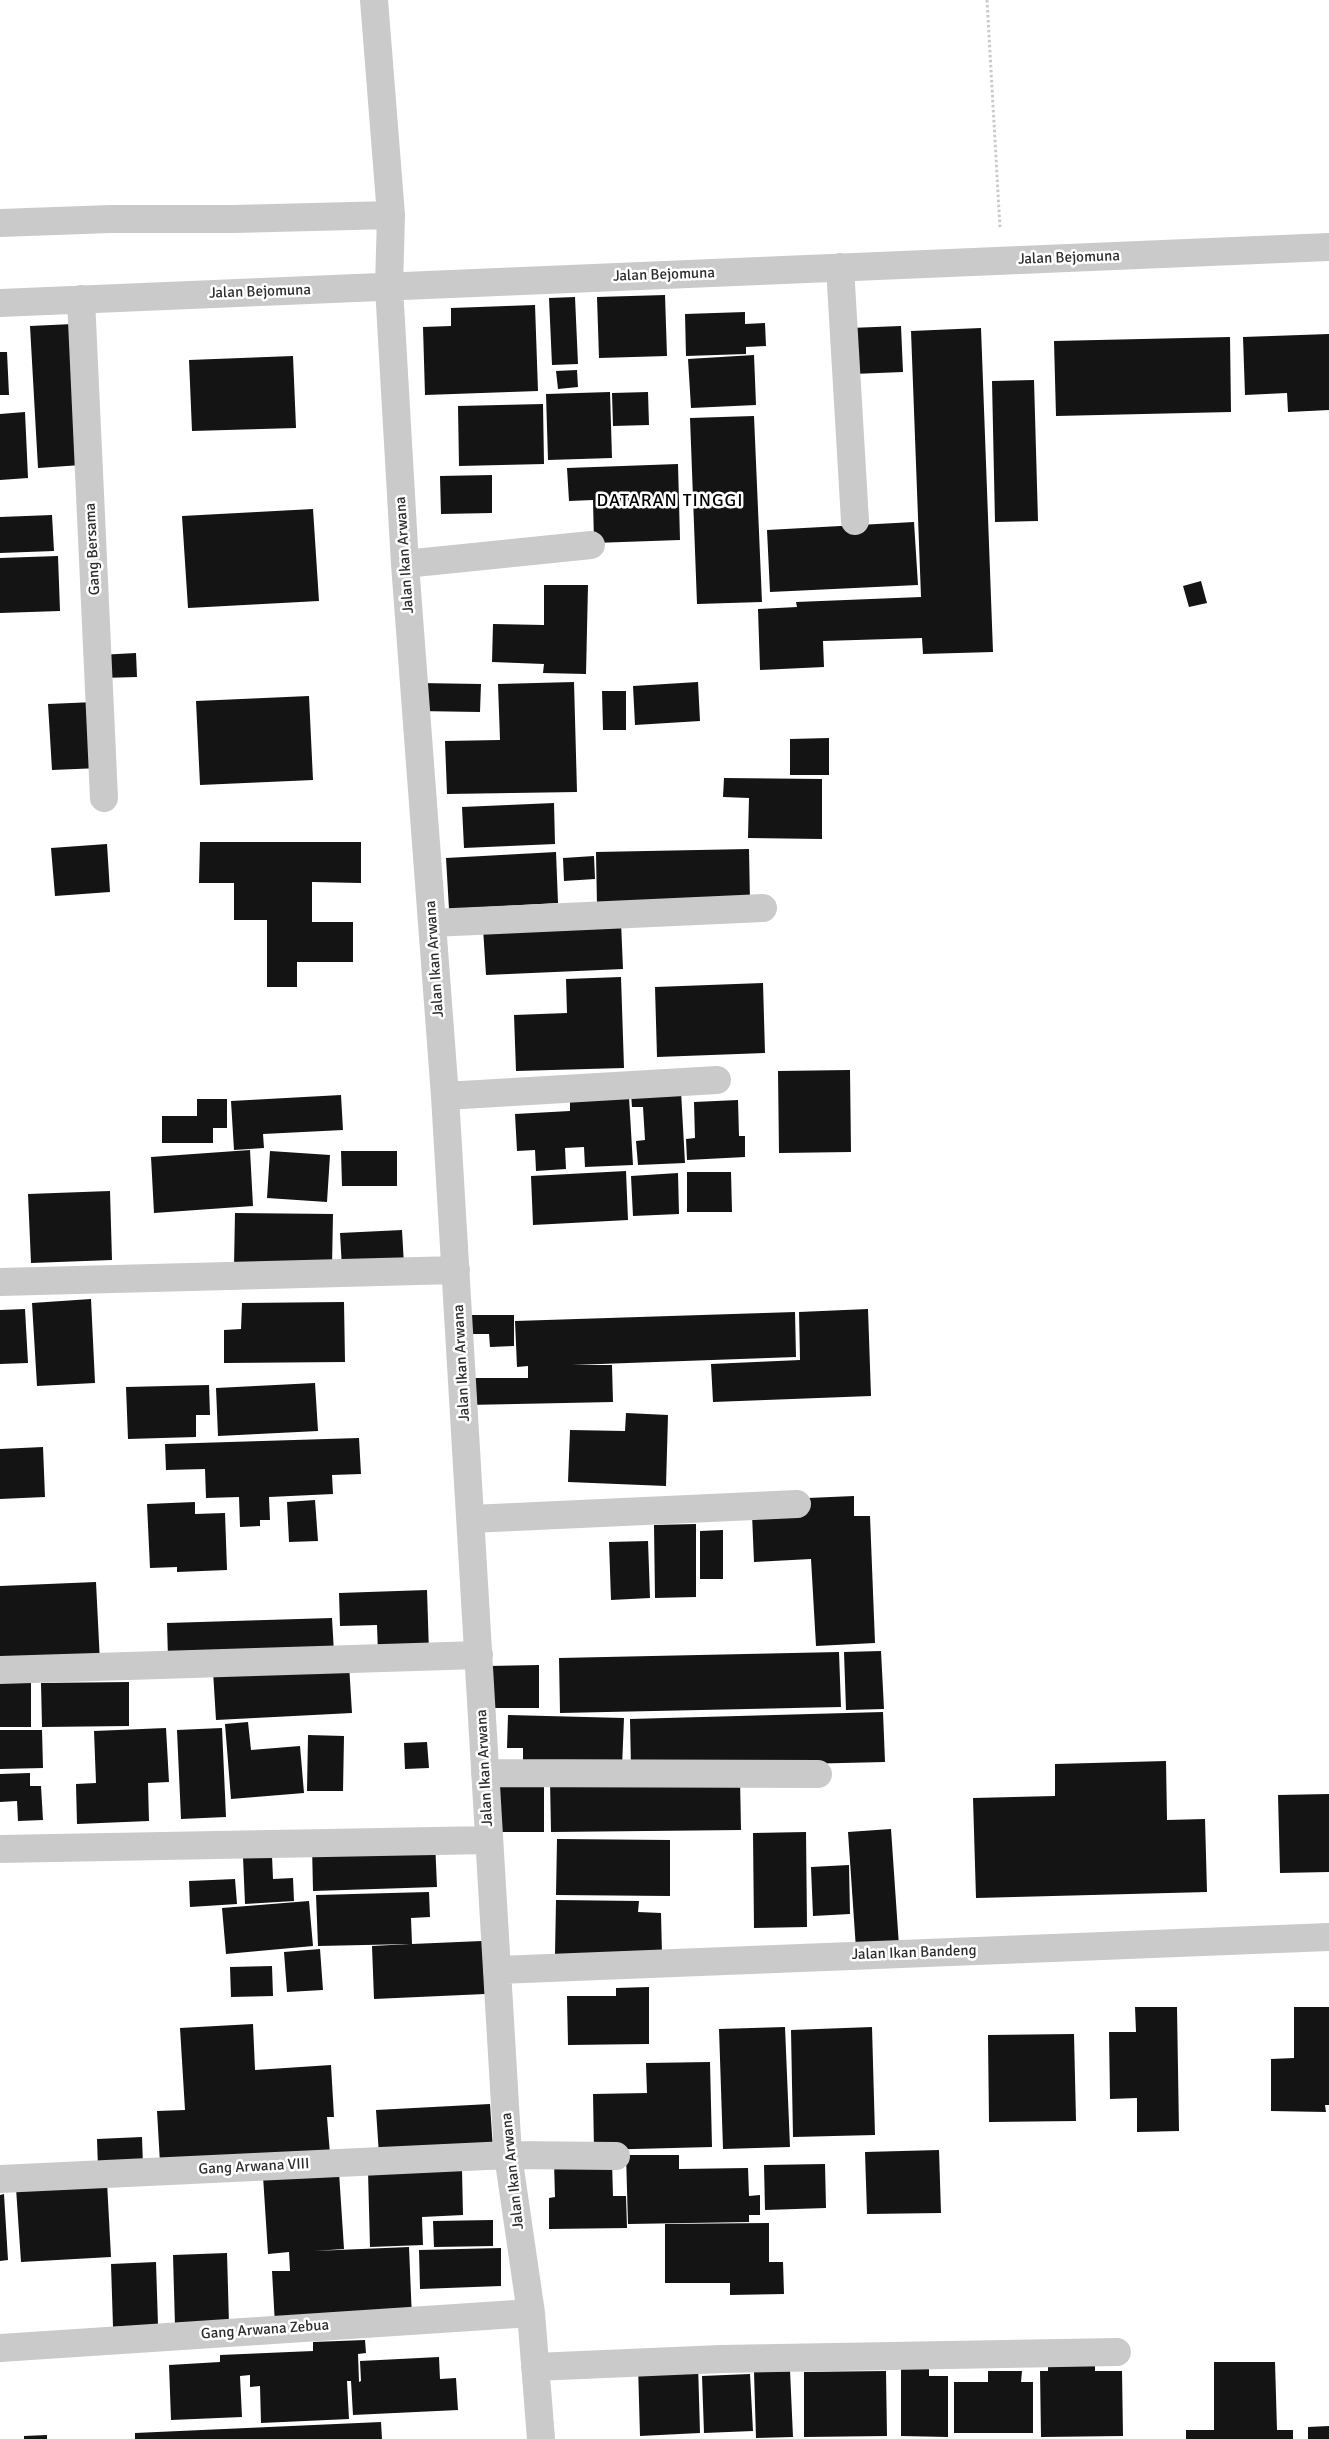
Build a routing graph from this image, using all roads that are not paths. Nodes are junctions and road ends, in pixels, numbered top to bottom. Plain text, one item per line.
1 (374, 0) edge
2 (391, 215) junction
3 (0, 223) edge
4 (1329, 247) edge
5 (840, 267) junction
6 (389, 286) junction
7 (81, 299) junction
8 (0, 303) edge
9 (855, 521) dead end
10 (591, 545) dead end
11 (405, 564) junction
12 (104, 798) dead end
13 (763, 908) dead end
14 (432, 923) junction
15 (717, 1080) dead end
16 (445, 1096) junction
17 (456, 1270) junction
18 (0, 1282) edge
19 (796, 1504) dead end
20 (471, 1519) junction
21 (479, 1655) junction
22 (0, 1670) edge
23 (485, 1773) junction
24 (818, 1774) dead end
25 (489, 1840) junction
26 (0, 1849) edge
27 (1329, 1937) edge
28 (498, 1970) junction
29 (508, 2155) junction
30 (616, 2156) dead end
31 (0, 2178) edge
32 (531, 2313) junction
33 (0, 2348) edge
34 (1117, 2352) dead end
35 (535, 2367) junction
36 (542, 2439) edge

1 - 2 street, Jalan Ikan Arwana
2 - 3 street
2 - 6 street, Jalan Ikan Arwana
4 - 5 street, Jalan Bejomuna
5 - 6 street, Jalan Bejomuna
5 - 9 street
6 - 7 street, Jalan Bejomuna
6 - 11 street, Jalan Ikan Arwana
7 - 8 street, Jalan Bejomuna
7 - 12 street, Gang Bersama
10 - 11 street
11 - 14 street, Jalan Ikan Arwana
13 - 14 street
14 - 16 street, Jalan Ikan Arwana
15 - 16 street
16 - 17 street, Jalan Ikan Arwana
17 - 18 street
17 - 20 street, Jalan Ikan Arwana
19 - 20 street
20 - 21 street, Jalan Ikan Arwana
21 - 22 street
21 - 23 street, Jalan Ikan Arwana
23 - 24 street
23 - 25 street, Jalan Ikan Arwana
25 - 26 street
25 - 28 street, Jalan Ikan Arwana
27 - 28 street, Jalan Ikan Bandeng
28 - 29 street, Jalan Ikan Arwana
29 - 30 street, Gang Arwana VIII
29 - 31 street, Gang Arwana VIII
29 - 32 street, Jalan Ikan Arwana
32 - 33 street, Gang Arwana Zebua
32 - 35 street, Jalan Ikan Arwana
34 - 35 street
35 - 36 street, Jalan Ikan Arwana

